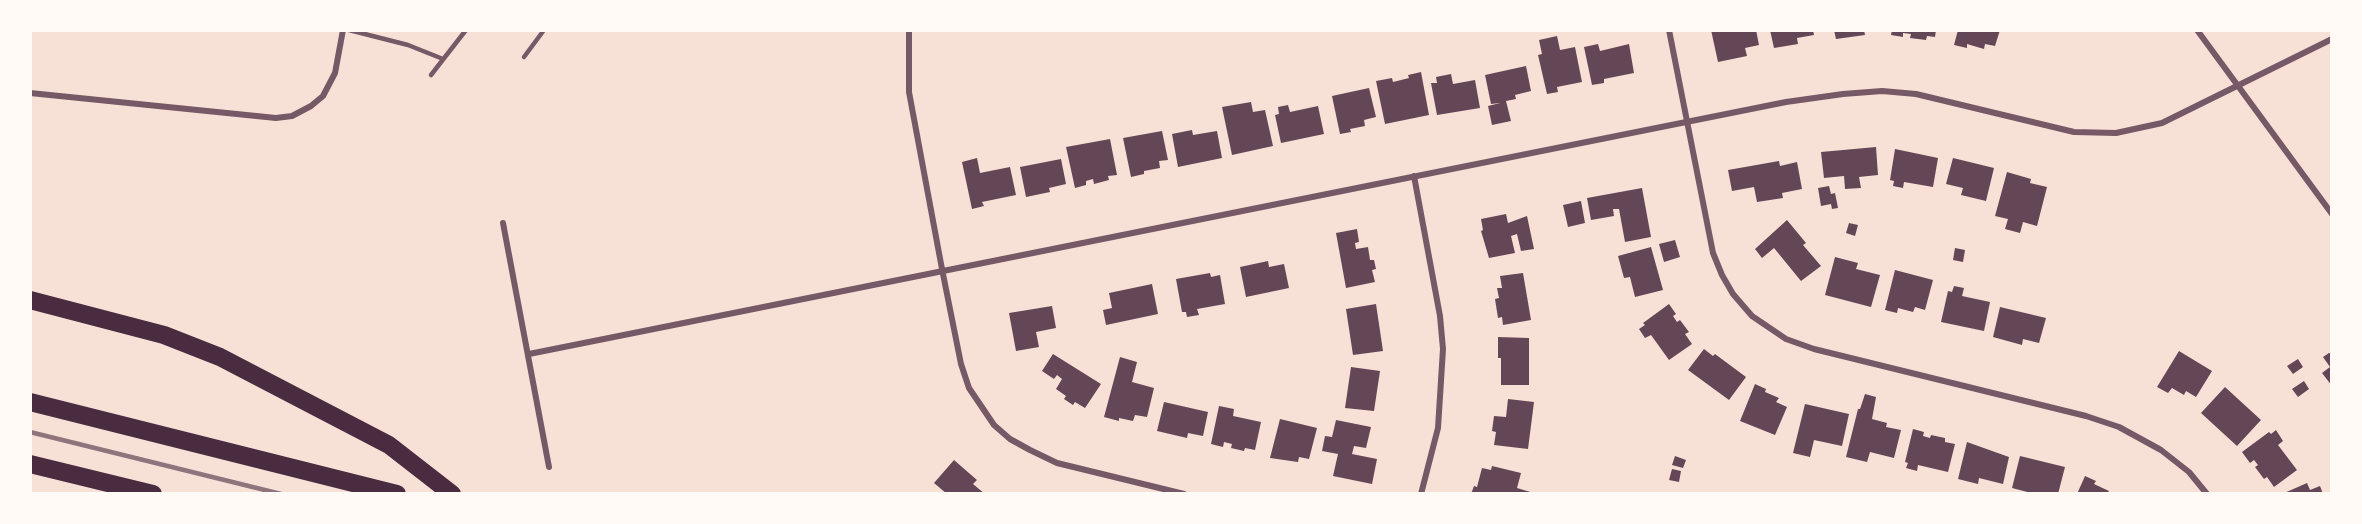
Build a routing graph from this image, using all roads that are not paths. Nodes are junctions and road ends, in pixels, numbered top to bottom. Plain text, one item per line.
1 (343, 30) edge
2 (349, 30) edge
3 (466, 30) edge
4 (544, 30) edge
5 (909, 30) edge
6 (1669, 30) edge
7 (2197, 30) edge
8 (2332, 39) edge
9 (524, 57) dead end
10 (444, 59) junction
11 (431, 75) dead end
12 (2238, 87) junction
13 (30, 93) edge
14 (1687, 123) junction
15 (1413, 176) junction
16 (2332, 214) edge
17 (503, 223) dead end
18 (942, 269) junction
19 (30, 300) edge
20 (529, 354) junction
21 (30, 402) edge
22 (30, 464) edge
23 (549, 467) dead end
24 (153, 494) edge
25 (397, 494) edge
26 (452, 494) edge
27 (1184, 494) edge
28 (1421, 494) edge
29 (2207, 494) edge

1 - 13 street
2 - 10 lane
3 - 10 lane
4 - 9 lane
5 - 18 street
6 - 14 street
7 - 12 street
8 - 12 street
10 - 11 lane
12 - 14 street
12 - 16 street
14 - 15 street
14 - 29 street
15 - 18 street
15 - 28 street
17 - 20 street
18 - 20 street
18 - 27 street
19 - 26 highway
20 - 23 street
21 - 25 highway
22 - 24 highway

